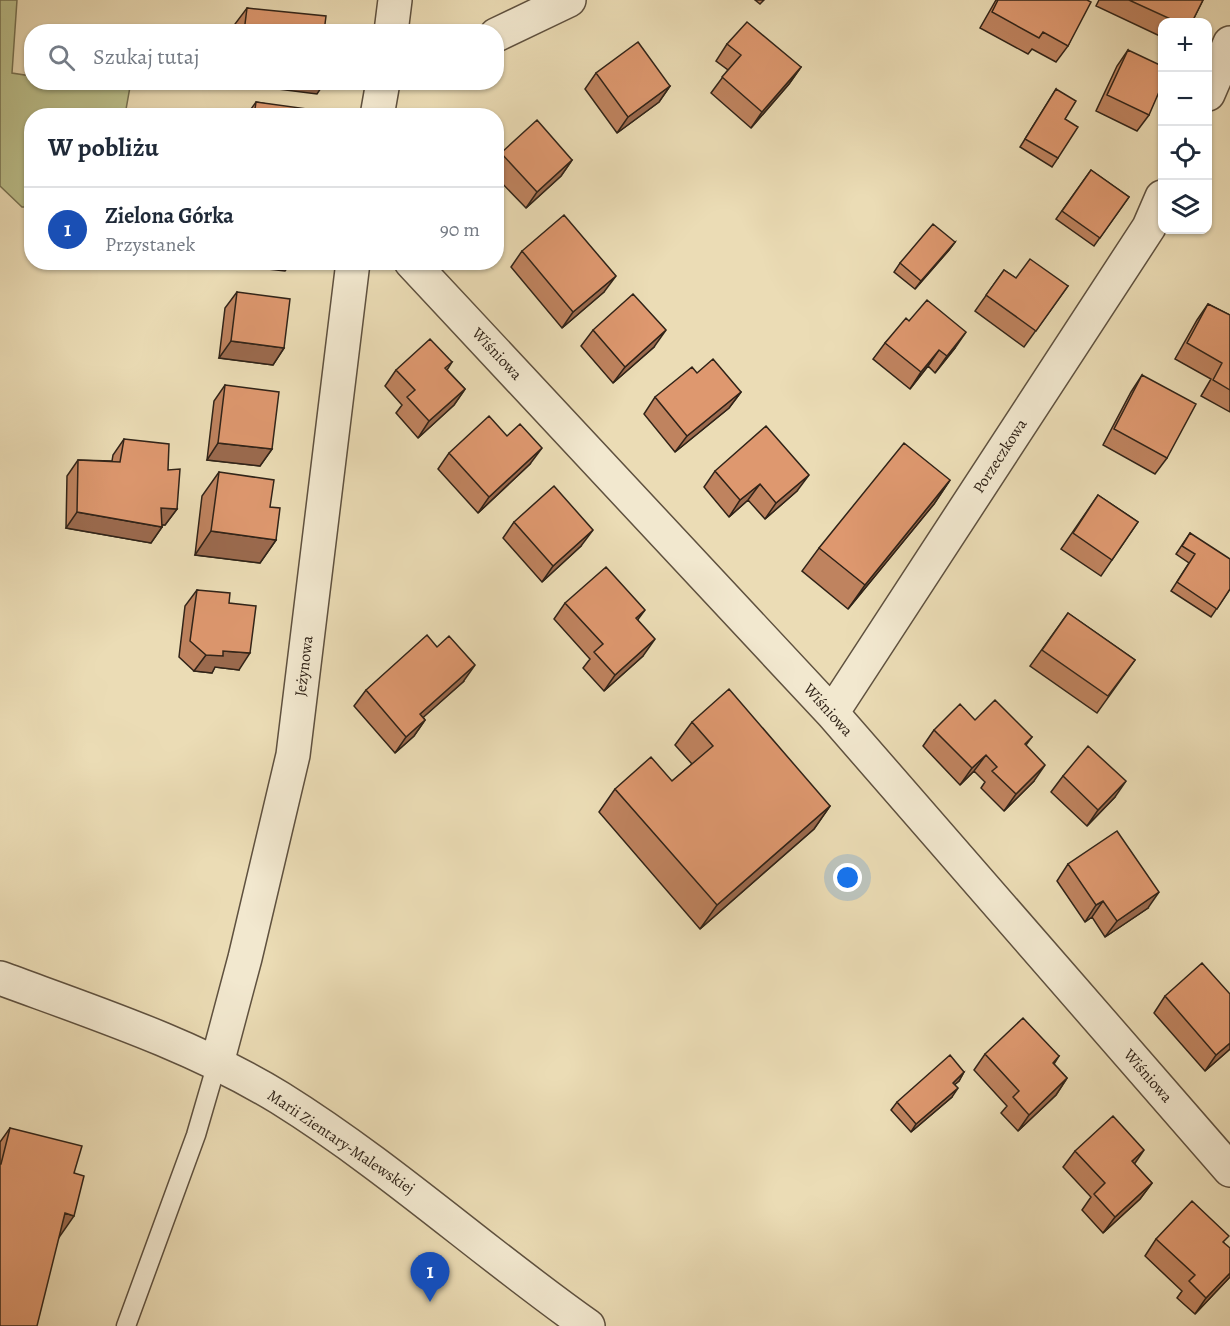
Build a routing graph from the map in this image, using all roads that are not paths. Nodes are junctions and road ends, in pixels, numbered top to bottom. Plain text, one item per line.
1 (395, 0) edge
2 (568, 0) edge
3 (392, 24) edge
4 (504, 32) edge
5 (1230, 43) edge
6 (1212, 85) edge
7 (382, 90) edge
8 (378, 108) edge
9 (1158, 206) edge
10 (352, 270) edge
11 (418, 270) edge
12 (832, 713) junction
13 (0, 978) edge
14 (217, 1063) junction
15 (1230, 1170) edge
16 (126, 1326) edge
17 (588, 1326) edge

1 - 3 street
2 - 4 street
5 - 6 street
7 - 8 street
9 - 12 street, Porzeczkowa
10 - 14 street, Jeżynowa
11 - 12 street, Wiśniowa
12 - 15 street, Wiśniowa
13 - 14 street, Marii Zientary-Malewskiej
14 - 16 lane
14 - 17 street, Marii Zientary-Malewskiej

